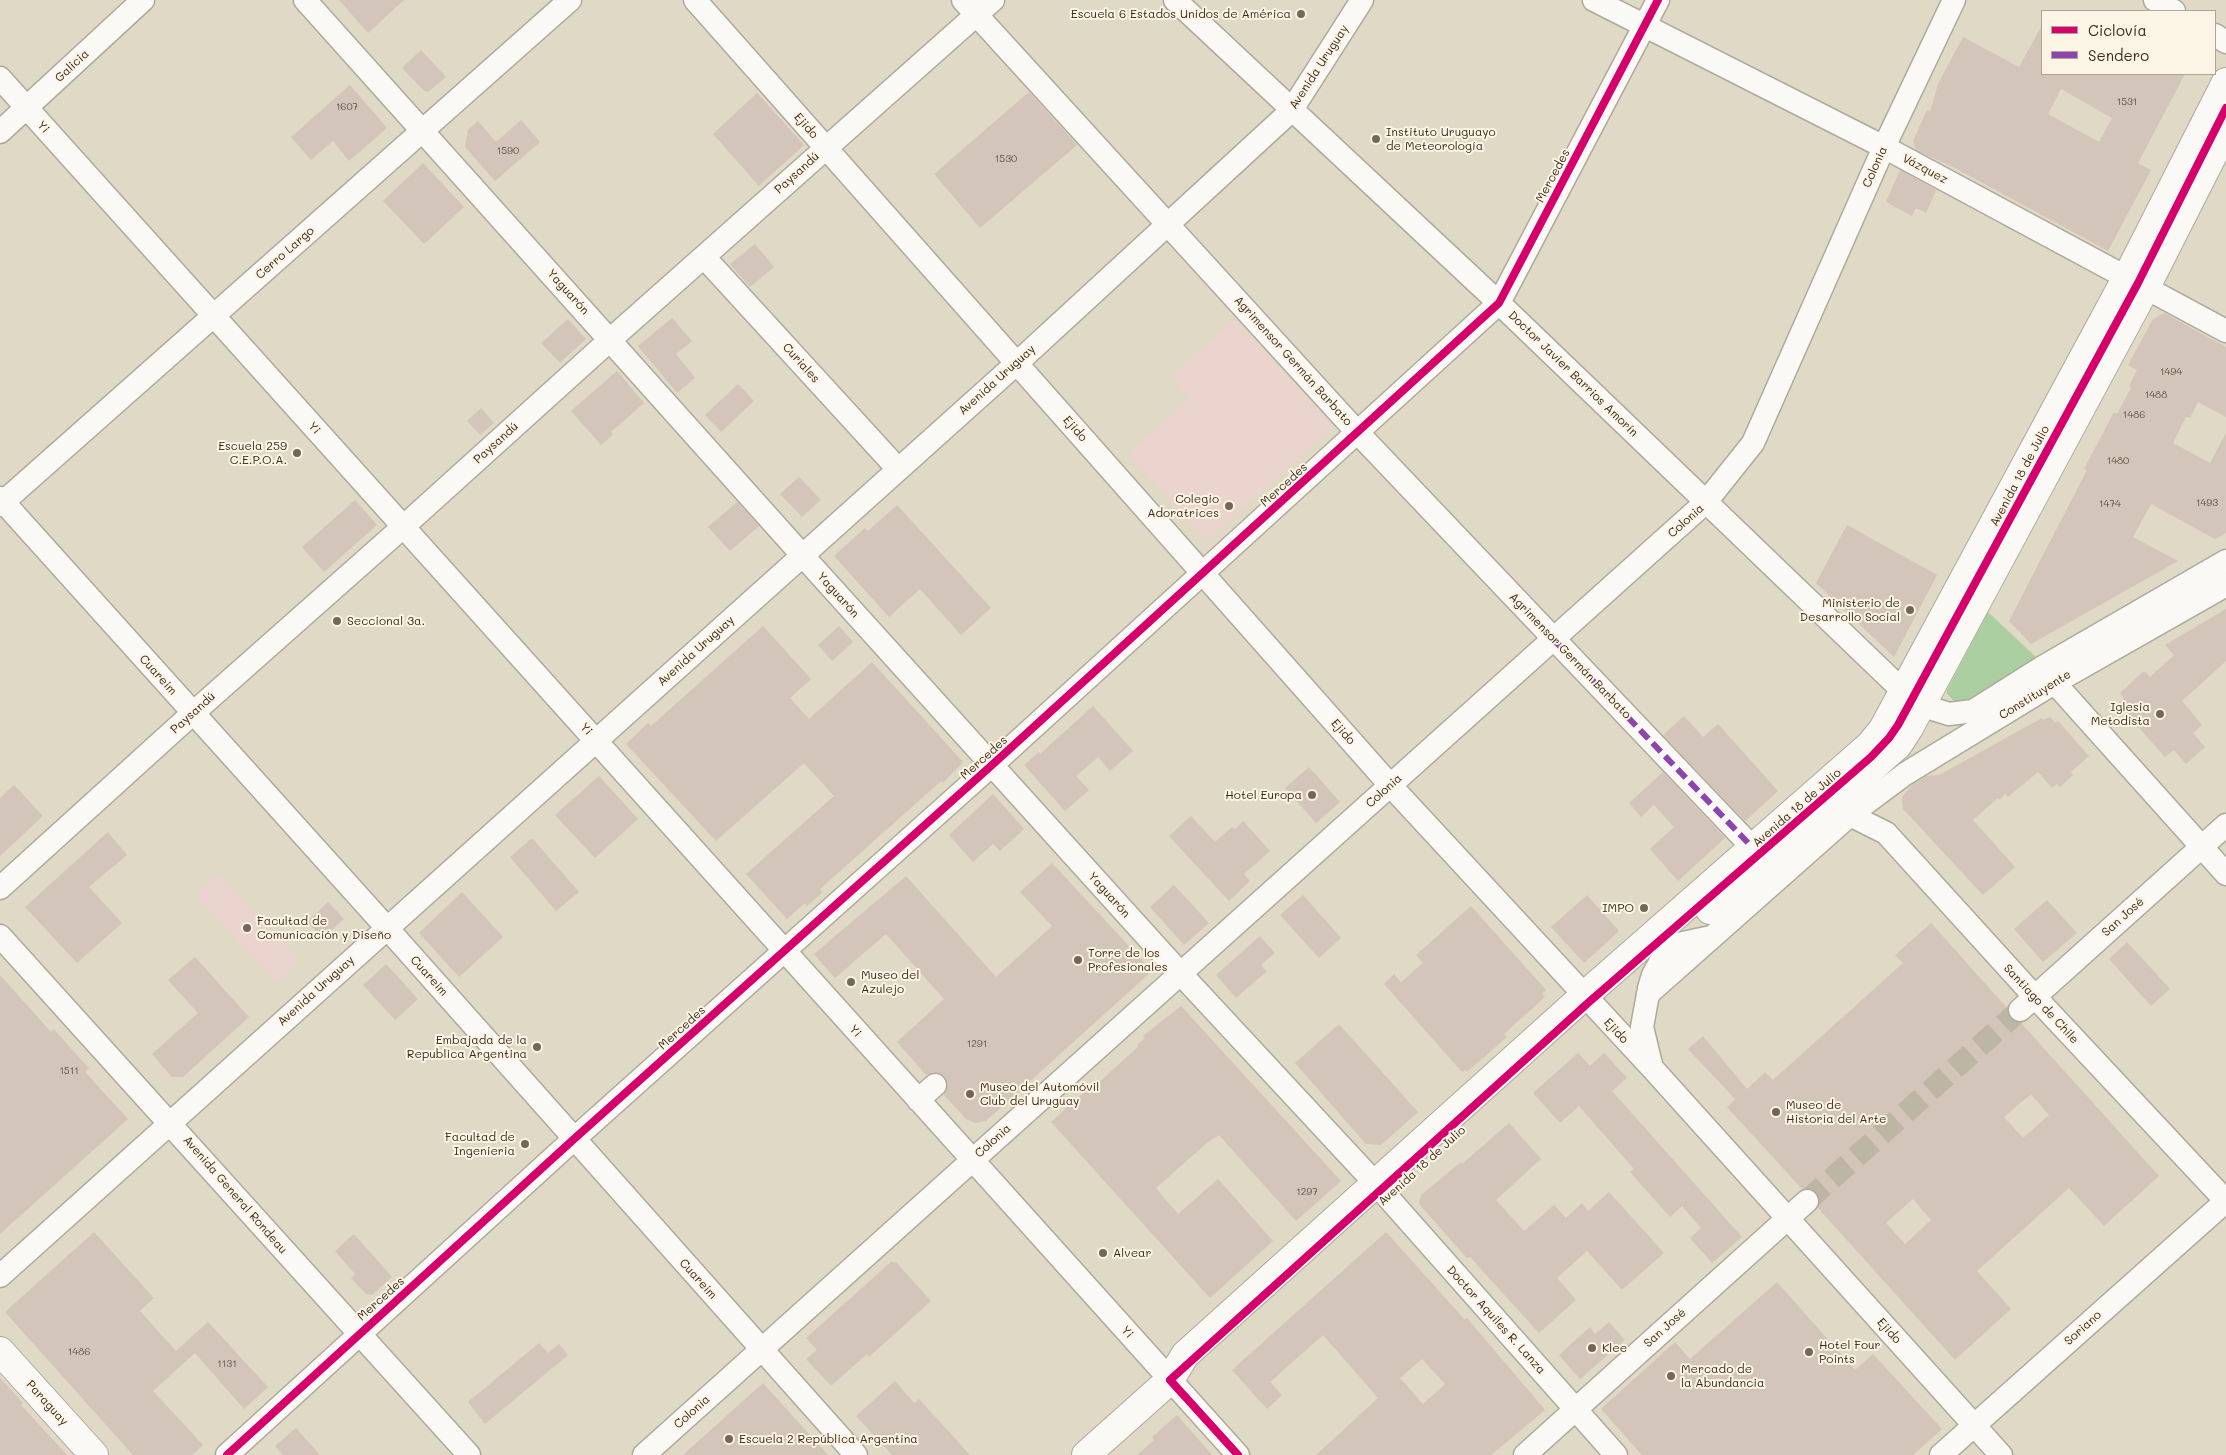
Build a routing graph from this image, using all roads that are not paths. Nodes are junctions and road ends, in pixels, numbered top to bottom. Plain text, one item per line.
1 (143, 0) edge
2 (305, 0) edge
3 (570, 0) edge
4 (695, 0) edge
5 (993, 0) edge
6 (1175, 0) edge
7 (1362, 0) edge
8 (1594, 0) edge
9 (1658, 0) edge
10 (1954, 0) edge
11 (2155, 0) edge
12 (970, 7) edge
13 (2172, 10) edge
14 (1645, 26) junction
15 (0, 78) edge
16 (2226, 82) edge
17 (26, 108) junction
18 (1291, 111) junction
19 (2226, 129) edge
20 (0, 132) edge
21 (423, 132) junction
22 (1884, 147) junction
23 (826, 148) junction
24 (1168, 224) junction
25 (704, 257) junction
26 (2136, 282) junction
27 (1499, 303) junction
28 (214, 316) junction
29 (2226, 331) edge
30 (611, 339) junction
31 (1017, 363) junction
32 (1358, 433) junction
33 (898, 469) junction
34 (1, 502) edge
35 (1706, 502) junction
36 (403, 528) junction
37 (802, 556) junction
38 (2226, 561) edge
39 (1203, 574) junction
40 (2226, 584) edge
41 (1553, 640) junction
42 (2048, 675) junction
43 (1912, 697) junction
44 (192, 714) junction
45 (596, 740) junction
46 (992, 765) junction
47 (1390, 785) junction
48 (1850, 815) junction
49 (2226, 825) edge
50 (2202, 847) junction
51 (1752, 848) junction
52 (2226, 874) edge
53 (0, 888) edge
54 (387, 928) junction
55 (0, 936) edge
56 (1712, 936) junction
57 (1669, 946) junction
58 (785, 952) junction
59 (1180, 974) junction
60 (1648, 994) junction
61 (1590, 1003) junction
62 (2027, 1003) junction
63 (1653, 1069) junction
64 (936, 1085) dead end
65 (918, 1100) junction
66 (171, 1123) junction
67 (574, 1139) junction
68 (972, 1161) junction
69 (1382, 1191) junction
70 (1807, 1201) tunnel mouth
71 (2226, 1201) edge
72 (1788, 1219) junction
73 (0, 1276) edge
74 (359, 1335) junction
75 (761, 1350) junction
76 (0, 1352) edge
77 (1170, 1380) junction
78 (1576, 1410) junction
79 (1974, 1425) junction
80 (94, 1455) edge
81 (227, 1455) edge
82 (469, 1455) edge
83 (644, 1455) edge
84 (856, 1455) edge
85 (1086, 1455) edge
86 (1238, 1455) edge
87 (1525, 1455) edge
88 (1616, 1455) edge
89 (1941, 1455) edge
90 (2001, 1455) edge

1 - 17 street, Galicia
2 - 21 street, Yaguarón
3 - 21 street, Cerro Largo
4 - 23 street, Ejido
5 - 12 street, Paysandú
6 - 18 street, Doctor Javier Barrios Amorín
7 - 18 street, Avenida Uruguay
8 - 14 street, Vázquez
9 - 14 street, Mercedes
10 - 22 street, Colonia
11 - 13 street
12 - 23 street, Paysandú
12 - 24 street, Agrimensor Germán Barbato
14 - 22 street, Vázquez
14 - 27 street, Mercedes
15 - 17 street, Yi
16 - 26 main road, Avenida 18 de Julio
17 - 20 street, Galicia
17 - 28 street, Yi
18 - 24 street, Avenida Uruguay
18 - 27 street, Doctor Javier Barrios Amorín
19 - 26 main road, Avenida 18 de Julio
21 - 28 street, Cerro Largo
21 - 30 street, Yaguarón
22 - 26 street, Vázquez
22 - 35 street, Colonia
23 - 25 street, Paysandú
23 - 31 street, Ejido
24 - 31 street, Avenida Uruguay
24 - 32 street, Agrimensor Germán Barbato
25 - 30 street, Paysandú
25 - 33 street, Curiales
26 - 29 street, Vázquez
26 - 43 main road, Avenida 18 de Julio
27 - 32 street, Mercedes
27 - 35 street, Doctor Javier Barrios Amorín
28 - 34 street, Cerro Largo
28 - 36 street, Yi
30 - 36 street, Paysandú
30 - 37 street, Yaguarón
31 - 33 street, Avenida Uruguay
31 - 39 street, Ejido
32 - 39 street, Mercedes
32 - 41 street, Agrimensor Germán Barbato
33 - 37 street, Avenida Uruguay
34 - 44 street, Cuareim
35 - 41 street, Colonia
35 - 43 street, Doctor Javier Barrios Amorín
36 - 44 street, Paysandú
36 - 45 street, Yi
37 - 45 street, Avenida Uruguay
37 - 46 street, Yaguarón
38 - 42 street, Constituyente
39 - 46 street, Mercedes
39 - 47 street, Ejido
40 - 42 street, Constituyente
41 - 47 street, Colonia
41 - 51 street, Agrimensor Germán Barbato
42 - 43 street, Constituyente
42 - 48 street, Constituyente
42 - 50 street
43 - 51 main road, Avenida 18 de Julio
43 - 57 main road, Avenida 18 de Julio
44 - 53 street, Paysandú
44 - 54 street, Cuareim
45 - 54 street, Avenida Uruguay
45 - 58 street, Yi
46 - 58 street, Mercedes
46 - 59 street, Yaguarón
47 - 59 street, Colonia
47 - 61 street, Ejido
48 - 56 street, Avenida 18 de Julio
48 - 62 street, Santiago de Chile
49 - 50 street, San José
50 - 52 street
50 - 62 street, San José
51 - 61 main road, Avenida 18 de Julio
54 - 66 street, Avenida Uruguay
54 - 67 street, Cuareim
55 - 66 street, Avenida General Rondeau
56 - 57 street, Avenida 18 de Julio
56 - 60 street, Avenida 18 de Julio
57 - 60 street, Avenida 18 de Julio
57 - 61 main road, Avenida 18 de Julio
58 - 65 street, Yi
58 - 67 street, Mercedes
59 - 68 street, Colonia
59 - 69 street, Yaguarón
60 - 63 street, Avenida 18 de Julio
61 - 63 street, Ejido
61 - 69 main road, Avenida 18 de Julio
62 - 71 street, Santiago de Chile
63 - 72 street, Ejido
64 - 65 street
65 - 68 street, Yi
66 - 73 street, Avenida Uruguay
66 - 74 street, Avenida General Rondeau
67 - 74 street, Mercedes
67 - 75 street, Cuareim
68 - 75 street, Colonia
68 - 77 street, Yi
69 - 77 main road, Avenida 18 de Julio
69 - 78 street, Doctor Aquiles R. Lanza
70 - 72 street, San José
71 - 79 street, Soriano
72 - 78 street, San José
72 - 79 street, Ejido
74 - 81 street, Mercedes
74 - 82 street, Avenida General Rondeau
75 - 83 street, Colonia
75 - 84 street, Cuareim
76 - 80 main road, Paraguay
77 - 85 main road, Avenida 18 de Julio
77 - 86 street, Yi
78 - 87 street, San José
78 - 88 street, Doctor Aquiles R. Lanza
79 - 89 street, Soriano
79 - 90 street, Ejido

